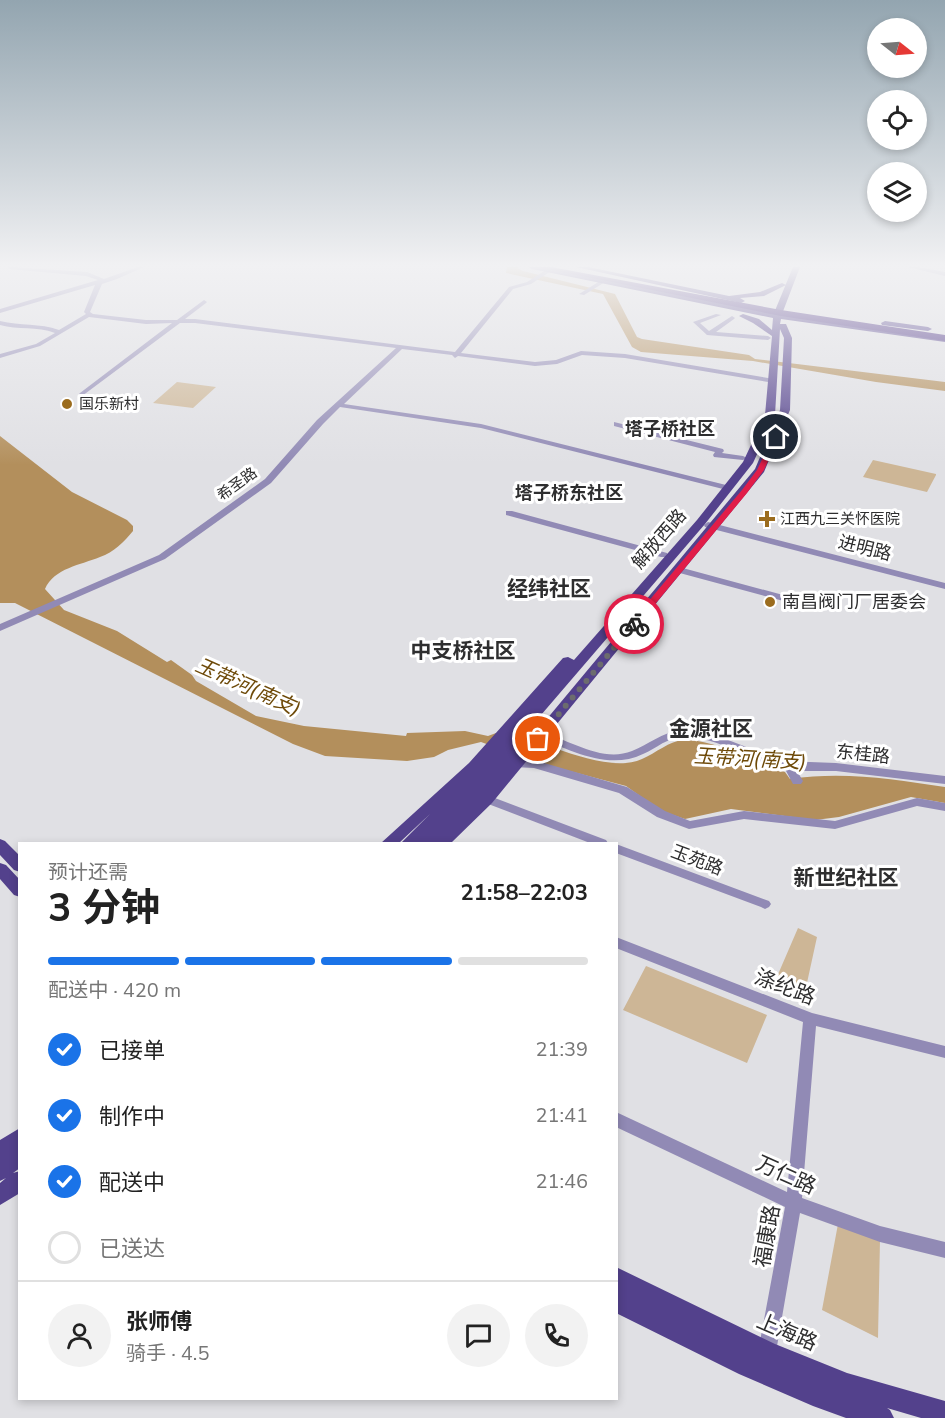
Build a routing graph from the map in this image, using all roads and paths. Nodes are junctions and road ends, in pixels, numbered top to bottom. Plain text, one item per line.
1 (57, 333) edge
2 (163, 333) edge
3 (284, 333) edge
4 (474, 333) edge
5 (713, 333) edge
6 (767, 333) edge
7 (772, 333) edge
8 (773, 333) edge
9 (780, 333) edge
10 (781, 333) edge
11 (786, 333) edge
12 (796, 333) edge
13 (914, 333) edge
14 (921, 333) edge
15 (924, 333) edge
16 (928, 333) edge
17 (928, 333) edge
18 (770, 336) junction
19 (945, 336) edge
20 (784, 342) junction
21 (400, 348) junction
22 (0, 356) edge
23 (455, 356) junction
24 (778, 356) junction
25 (776, 374) junction
26 (82, 394) dead end
27 (338, 405) junction
28 (617, 424) dead end
29 (744, 460) junction
30 (725, 489) junction
31 (509, 513) dead end
32 (712, 526) junction
33 (664, 555) junction
34 (679, 570) junction
35 (945, 586) edge
36 (791, 600) dead end
37 (0, 628) edge
38 (525, 735) junction
39 (495, 765) junction
40 (789, 766) junction
41 (945, 780) edge
42 (797, 781) dead end
43 (486, 799) junction
44 (945, 807) edge
45 (390, 842) edge
46 (411, 842) edge
47 (426, 842) edge
48 (442, 842) edge
49 (599, 842) edge
50 (0, 846) edge
51 (618, 850) edge
52 (18, 864) edge
53 (0, 869) edge
54 (18, 889) edge
55 (765, 904) dead end
56 (618, 943) edge
57 (810, 1019) junction
58 (945, 1052) edge
59 (618, 1120) edge
60 (18, 1138) edge
61 (0, 1151) edge
62 (18, 1158) edge
63 (0, 1171) edge
64 (18, 1182) edge
65 (0, 1195) edge
66 (794, 1203) junction
67 (945, 1250) edge
68 (618, 1279) edge
69 (618, 1302) edge
70 (767, 1352) junction
71 (945, 1413) edge
72 (882, 1418) edge

1 - 22 street
2 - 26 street
3 - 21 street
4 - 23 street
5 - 18 street
6 - 18 main road
7 - 18 main road
8 - 18 main road
9 - 24 main road, 解放西路
10 - 20 main road
11 - 24 main road
12 - 20 main road
13 - 19 main road
14 - 19 main road
15 - 19 highway
16 - 19 highway
17 - 19 main road
18 - 24 main road
18 - 29 main road
20 - 25 main road
21 - 23 street
21 - 27 street, 希圣路
23 - 25 street
24 - 25 main road
24 - 25 main road, 解放西路
25 - 29 main road
25 - 30 main road, 解放西路
25 - 32 main road, 解放西路
25 - 32 main road
27 - 30 street
27 - 37 street, 希圣路
28 - 29 street
29 - 30 main road
30 - 33 main road
30 - 38 main road, 解放西路
31 - 33 street
32 - 34 main road
32 - 35 street, 进明路
32 - 38 main road, 解放西路
33 - 38 main road
34 - 36 street
34 - 38 main road
38 - 39 main road
38 - 39 main road, 解放西路
38 - 40 street, 东桂路
39 - 43 main road
39 - 44 street
39 - 45 main road
39 - 46 main road, 解放西路
39 - 47 main road, 解放西路
40 - 41 street, 东桂路
40 - 42 street
43 - 48 main road
43 - 49 street
50 - 52 main road
51 - 55 street, 玉苑路
53 - 54 main road
56 - 57 street, 涤纶路
57 - 58 street, 涤纶路
57 - 66 street, 福康路
59 - 66 street, 万仁路
60 - 61 main road
62 - 63 main road
64 - 65 main road
66 - 67 street, 万仁路
66 - 70 street, 福康路
68 - 70 main road, 上海路
69 - 72 main road
70 - 71 main road, 上海路

